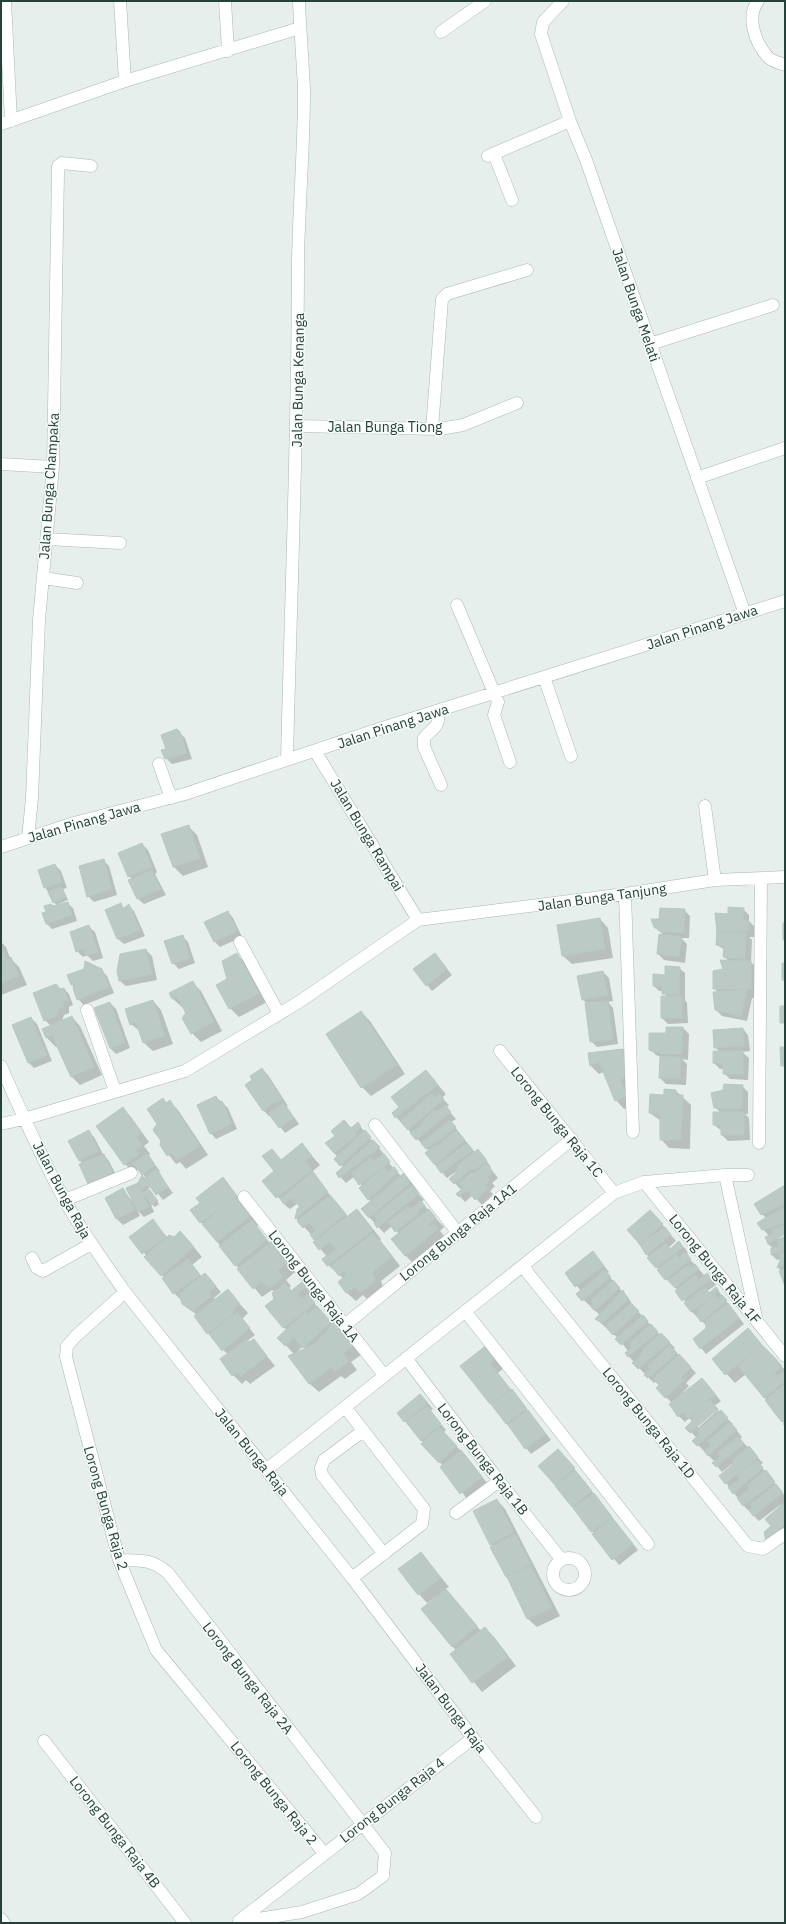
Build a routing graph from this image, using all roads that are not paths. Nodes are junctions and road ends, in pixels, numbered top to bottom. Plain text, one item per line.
1 (5, 1) edge
2 (120, 1) edge
3 (225, 1) edge
4 (299, 1) edge
5 (485, 1) edge
6 (563, 1) edge
7 (758, 1) edge
8 (300, 28) junction
9 (441, 32) dead end
10 (228, 51) junction
11 (785, 65) edge
12 (125, 81) junction
13 (570, 121) junction
14 (6, 122) edge
15 (91, 166) dead end
16 (512, 200) dead end
17 (527, 270) dead end
18 (773, 305) dead end
19 (650, 344) junction
20 (517, 403) dead end
21 (297, 426) junction
22 (432, 429) junction
23 (785, 448) edge
24 (1, 464) edge
25 (53, 467) junction
26 (697, 478) junction
27 (46, 539) junction
28 (120, 543) dead end
29 (43, 578) junction
30 (77, 583) dead end
31 (785, 601) edge
32 (457, 605) dead end
33 (745, 614) junction
34 (544, 677) junction
35 (494, 693) junction
36 (438, 712) junction
37 (315, 751) junction
38 (571, 756) dead end
39 (287, 759) junction
40 (510, 762) dead end
41 (159, 764) dead end
42 (441, 785) dead end
43 (171, 798) junction
44 (705, 806) dead end
45 (28, 838) junction
46 (1, 847) edge
47 (785, 877) edge
48 (761, 879) junction
49 (715, 880) junction
50 (625, 894) junction
51 (418, 920) junction
52 (240, 942) dead end
53 (87, 1010) dead end
54 (279, 1014) junction
55 (500, 1050) dead end
56 (1, 1066) edge
57 (115, 1091) junction
58 (24, 1119) junction
59 (1, 1124) edge
60 (375, 1125) dead end
61 (633, 1132) dead end
62 (572, 1139) junction
63 (759, 1143) dead end
64 (131, 1173) dead end
65 (748, 1174) dead end
66 (725, 1175) junction
67 (644, 1182) junction
68 (614, 1193) junction
69 (244, 1197) dead end
70 (65, 1200) junction
71 (458, 1232) junction
72 (91, 1244) junction
73 (32, 1258) dead end
74 (523, 1266) junction
75 (125, 1292) junction
76 (465, 1311) junction
77 (757, 1320) junction
78 (345, 1325) junction
79 (785, 1356) edge
80 (406, 1358) junction
81 (384, 1375) junction
82 (345, 1407) junction
83 (362, 1431) junction
84 (266, 1470) junction
85 (499, 1481) junction
86 (456, 1513) dead end
87 (785, 1534) edge
88 (648, 1544) dead end
89 (384, 1554) junction
90 (561, 1559) dead end
91 (119, 1560) junction
92 (352, 1578) junction
93 (473, 1738) junction
94 (44, 1741) dead end
95 (536, 1817) dead end
96 (362, 1824) junction
97 (324, 1853) junction
98 (1, 1919) edge
99 (238, 1922) edge
100 (4, 1923) edge
101 (185, 1923) edge

1 - 14 street
2 - 12 street
3 - 10 street
4 - 8 street, Jalan Bunga Kenanga
5 - 9 street
6 - 13 street, Jalan Bunga Melati
7 - 11 street
8 - 10 street
8 - 21 street, Jalan Bunga Kenanga
10 - 12 street
12 - 14 street
13 - 16 street
13 - 19 street, Jalan Bunga Melati
15 - 25 street, Jalan Bunga Champaka
17 - 22 street
18 - 19 street
19 - 26 street, Jalan Bunga Melati
20 - 22 street, Jalan Bunga Tiong
21 - 22 street, Jalan Bunga Tiong
21 - 39 street, Jalan Bunga Kenanga
23 - 26 street
24 - 25 street
25 - 27 street, Jalan Bunga Champaka
26 - 33 street, Jalan Bunga Melati
27 - 28 street
27 - 29 street, Jalan Bunga Champaka
29 - 30 street
29 - 45 street, Jalan Bunga Champaka
31 - 33 street, Jalan Pinang Jawa
32 - 35 street
33 - 34 street, Jalan Pinang Jawa
34 - 35 street, Jalan Pinang Jawa
34 - 38 street
35 - 36 street, Jalan Pinang Jawa
35 - 40 street
36 - 37 street, Jalan Pinang Jawa
36 - 42 street
37 - 39 street, Jalan Pinang Jawa
37 - 51 street, Jalan Bunga Rampai
39 - 43 street, Jalan Pinang Jawa
41 - 43 street
43 - 45 street, Jalan Pinang Jawa
44 - 49 street
45 - 46 street, Jalan Pinang Jawa
47 - 48 street, Jalan Bunga Tanjung
48 - 49 street, Jalan Bunga Tanjung
48 - 63 street
49 - 50 street, Jalan Bunga Tanjung
50 - 51 street, Jalan Bunga Tanjung
50 - 61 street
51 - 54 street
52 - 54 street
53 - 57 street
54 - 57 street
55 - 62 street, Lorong Bunga Raja 1C
56 - 58 street, Jalan Bunga Raja
57 - 58 street
58 - 59 street
58 - 70 street, Jalan Bunga Raja
60 - 71 street
62 - 68 street, Lorong Bunga Raja 1C
62 - 71 street, Lorong Bunga Raja 1A1
64 - 70 street
65 - 66 street
66 - 67 street
66 - 77 street
67 - 68 street
67 - 77 street, Lorong Bunga Raja 1F
68 - 74 street
69 - 78 street, Lorong Bunga Raja 1A
70 - 72 street, Jalan Bunga Raja
71 - 78 street, Lorong Bunga Raja 1A1
72 - 73 street
72 - 75 street, Jalan Bunga Raja
74 - 76 street
74 - 87 street, Lorong Bunga Raja 1D
75 - 84 street, Jalan Bunga Raja
75 - 91 street, Lorong Bunga Raja 2
76 - 80 street
76 - 88 street
77 - 79 street, Lorong Bunga Raja 1F
78 - 81 street, Lorong Bunga Raja 1A
80 - 81 street
80 - 85 street, Lorong Bunga Raja 1B
81 - 82 street
82 - 83 street
82 - 84 street
83 - 89 street
83 - 89 street
84 - 92 street, Jalan Bunga Raja
85 - 86 street
85 - 90 street, Lorong Bunga Raja 1B
89 - 92 street
91 - 96 street, Lorong Bunga Raja 2A
91 - 97 street, Lorong Bunga Raja 2
92 - 93 street, Jalan Bunga Raja
93 - 95 street, Jalan Bunga Raja
93 - 96 street, Lorong Bunga Raja 4
94 - 101 street, Lorong Bunga Raja 4B
96 - 97 street, Lorong Bunga Raja 4
96 - 99 street, Lorong Bunga Raja 2A
97 - 99 street, Lorong Bunga Raja 4
98 - 100 street

